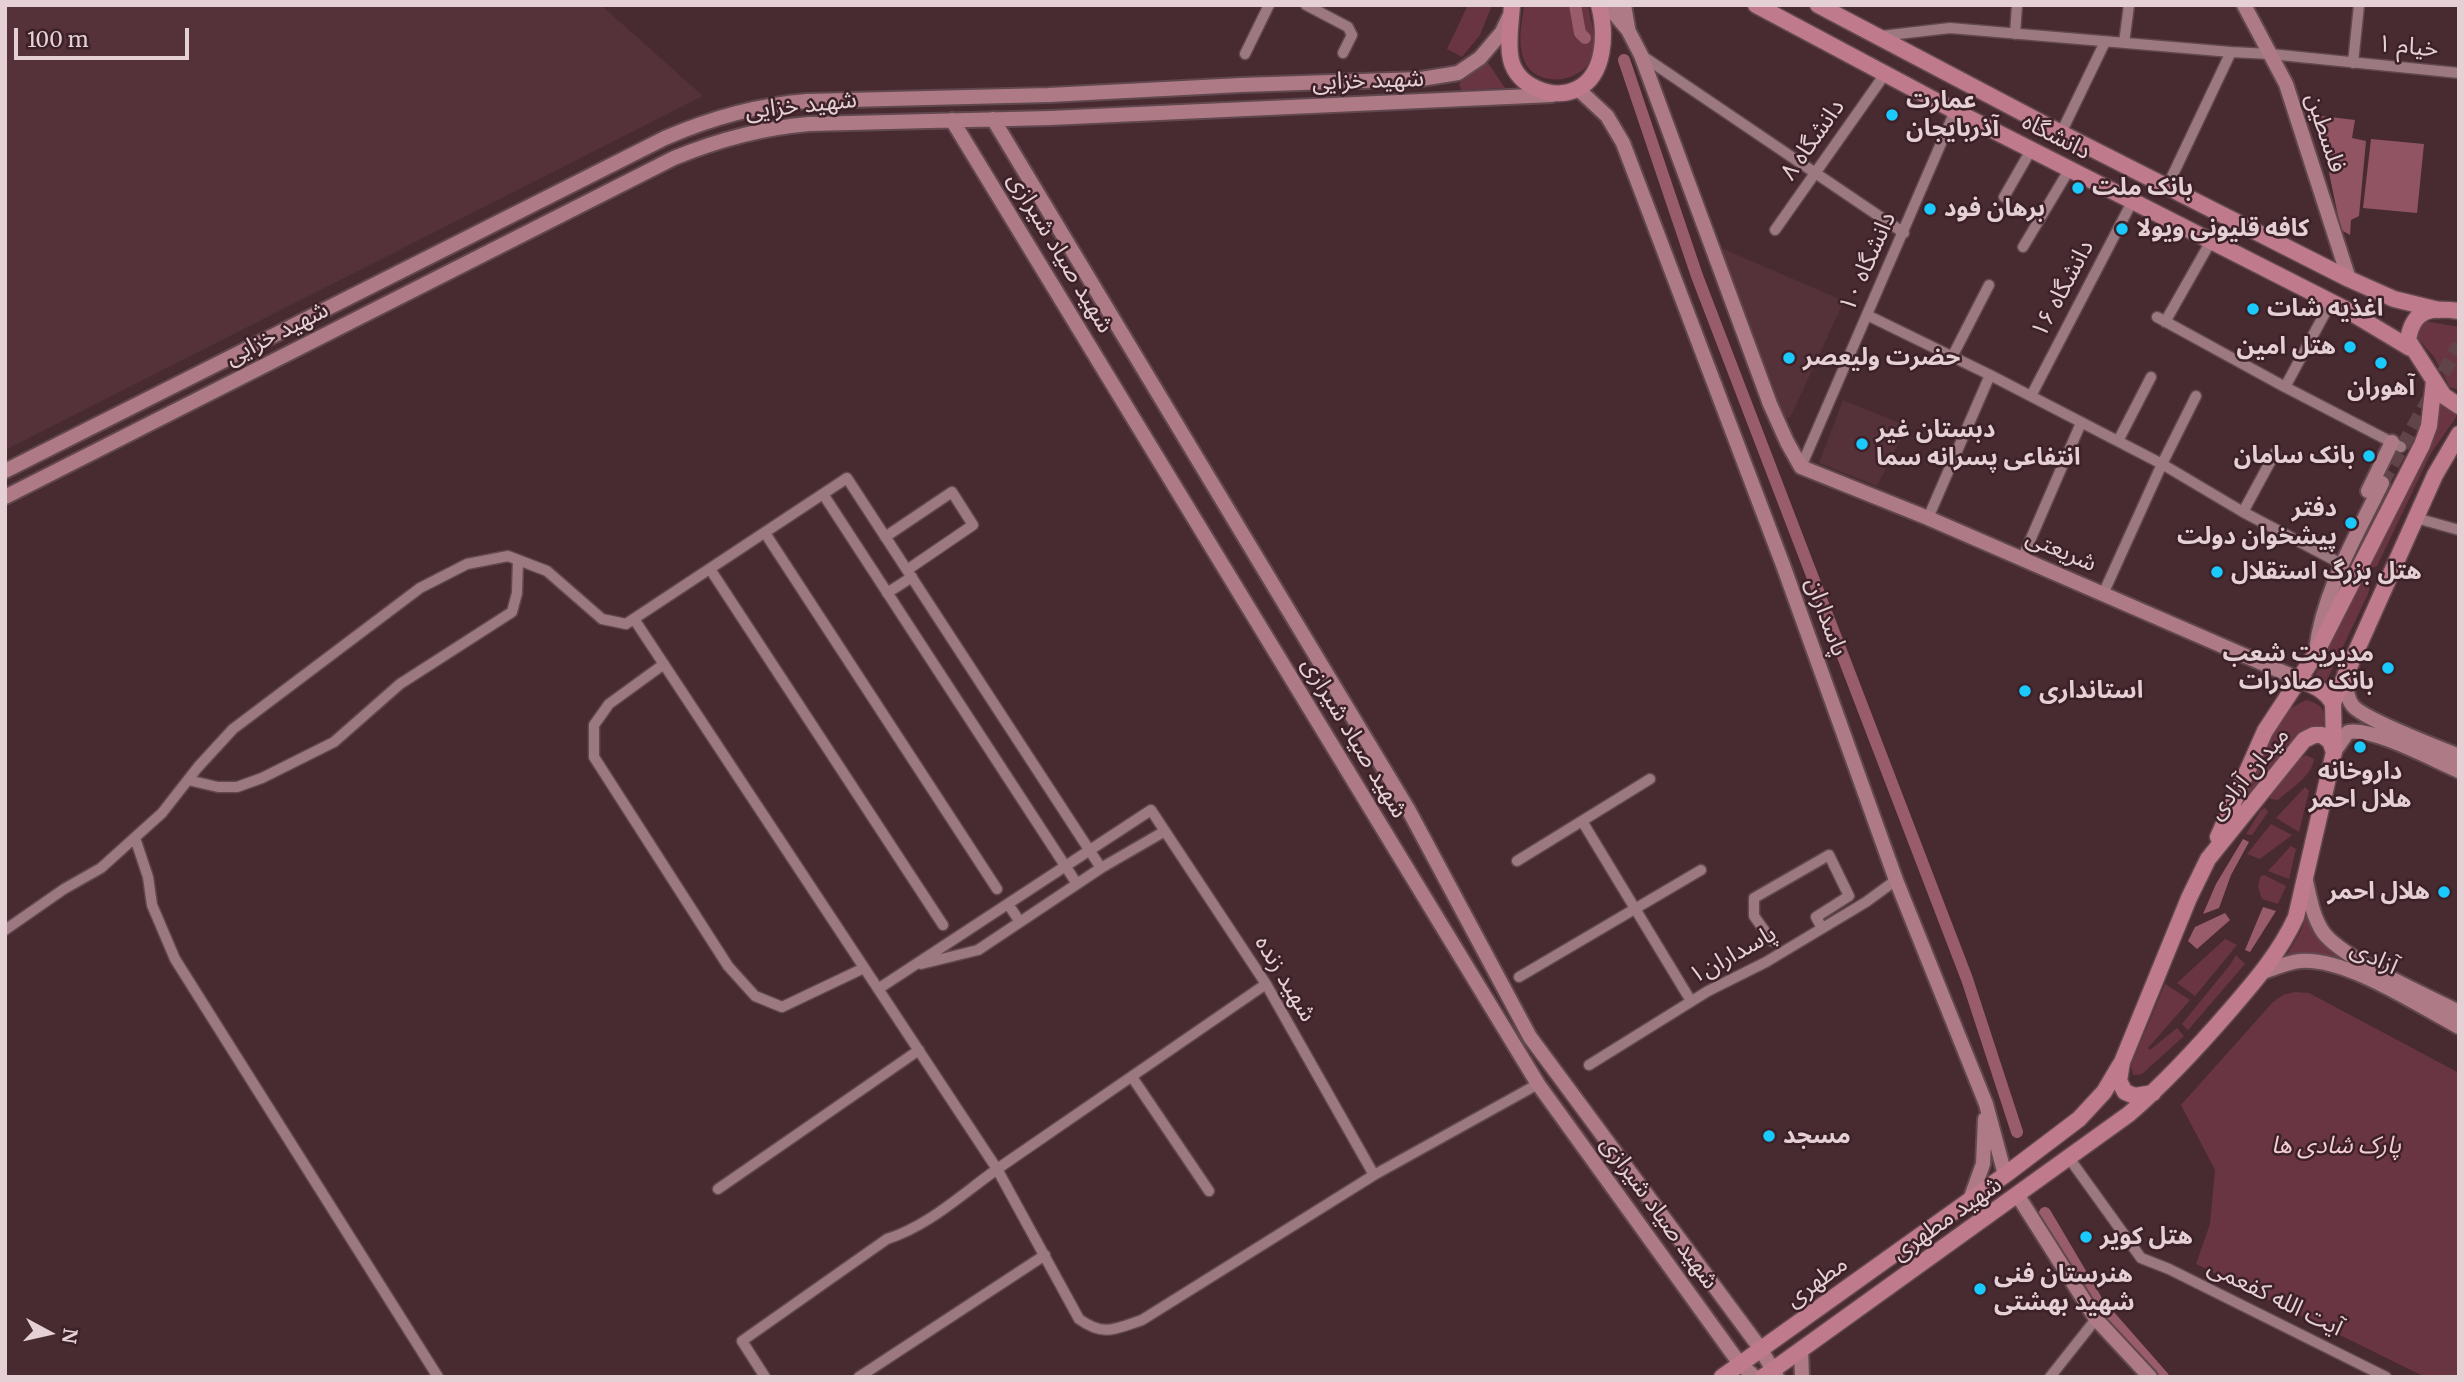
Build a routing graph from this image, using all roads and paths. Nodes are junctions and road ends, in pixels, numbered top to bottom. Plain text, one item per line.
1 (1269, 5) edge
2 (1306, 5) edge
3 (1599, 5) edge
4 (1607, 5) edge
5 (1624, 5) edge
6 (1756, 5) edge
7 (1818, 5) edge
8 (2017, 5) edge
9 (2129, 5) edge
10 (2244, 5) edge
11 (2360, 5) edge
12 (1512, 7) edge
13 (1628, 30) junction
14 (2015, 34) junction
15 (1876, 36) junction
16 (2105, 42) junction
17 (2124, 43) junction
18 (2231, 52) junction
19 (1343, 53) dead end
20 (1245, 54) dead end
21 (2270, 54) junction
22 (1641, 55) junction
23 (2353, 63) junction
24 (2459, 73) edge
25 (1885, 74) junction
26 (1578, 89) junction
27 (1559, 94) junction
28 (1049, 95) junction
29 (1955, 111) junction
30 (1049, 118) junction
31 (993, 119) junction
32 (952, 120) junction
33 (2061, 133) junction
34 (2031, 150) junction
35 (2069, 170) junction
36 (1815, 173) junction
37 (2167, 187) junction
38 (2004, 197) dead end
39 (2132, 202) junction
40 (1775, 230) dead end
41 (1904, 233) junction
42 (2211, 241) junction
43 (2023, 247) dead end
44 (2349, 279) junction
45 (1989, 285) dead end
46 (2331, 302) junction
47 (2440, 310) junction
48 (2459, 311) edge
49 (1867, 315) junction
50 (2410, 348) junction
51 (1952, 356) junction
52 (1990, 375) junction
53 (2151, 377) dead end
54 (2434, 381) junction
55 (2285, 387) junction
56 (2031, 396) junction
57 (2196, 396) dead end
58 (2459, 407) edge
59 (2081, 423) junction
60 (2459, 434) edge
61 (2118, 441) junction
62 (2396, 445) joint
63 (2275, 453) dead end
64 (2162, 464) junction
65 (1801, 467) junction
66 (5, 471) edge
67 (2382, 484) tunnel mouth
68 (823, 494) junction
69 (5, 497) edge
70 (2243, 512) junction
71 (1928, 518) junction
72 (2416, 518) junction
73 (2459, 530) edge
74 (765, 533) junction
75 (885, 537) junction
76 (2022, 559) junction
77 (518, 560) junction
78 (2334, 560) joint
79 (710, 569) junction
80 (2359, 571) junction
81 (909, 573) junction
82 (2386, 584) junction
83 (887, 593) junction
84 (2103, 594) junction
85 (634, 619) junction
86 (2315, 655) junction
87 (664, 664) junction
88 (2345, 674) junction
89 (2301, 680) junction
90 (2333, 703) junction
91 (2334, 752) junction
92 (2459, 756) edge
93 (2459, 771) edge
94 (1650, 779) dead end
95 (188, 780) junction
96 (1582, 821) junction
97 (1165, 831) junction
98 (135, 838) junction
99 (1090, 850) junction
100 (2208, 859) junction
101 (1517, 861) dead end
102 (1065, 866) junction
103 (1101, 868) junction
104 (1701, 870) dead end
105 (1896, 880) junction
106 (2306, 881) junction
107 (1077, 884) junction
108 (997, 889) dead end
109 (1008, 904) junction
110 (1636, 910) junction
111 (1020, 922) junction
112 (943, 925) dead end
113 (1822, 928) junction
114 (5, 930) edge
115 (1772, 941) dead end
116 (914, 966) junction
117 (864, 968) junction
118 (2263, 972) junction
119 (1518, 977) dead end
120 (1266, 984) junction
121 (878, 989) junction
122 (1691, 1001) junction
123 (2459, 1012) edge
124 (2459, 1027) edge
125 (919, 1050) junction
126 (2122, 1062) junction
127 (1589, 1065) dead end
128 (1132, 1077) junction
129 (1538, 1084) junction
130 (2154, 1093) junction
131 (1986, 1104) junction
132 (2069, 1158) junction
133 (997, 1169) junction
134 (1374, 1175) junction
135 (2005, 1175) junction
136 (718, 1189) dead end
137 (1209, 1191) dead end
138 (2018, 1196) junction
139 (1970, 1200) junction
140 (1045, 1255) junction
141 (2096, 1319) junction
142 (1760, 1348) junction
143 (1801, 1349) junction
144 (1740, 1364) junction
145 (1771, 1374) edge
146 (438, 1377) edge
147 (765, 1377) edge
148 (859, 1377) edge
149 (1722, 1377) edge
150 (1755, 1377) edge
151 (1802, 1377) edge
152 (2050, 1377) edge
153 (2150, 1377) edge
154 (2386, 1377) edge

1 - 20 street
2 - 19 street
3 - 26 main road
4 - 13 main road
5 - 13 main road
6 - 25 main road, دانشگاه
7 - 15 main road, دانشگاه
8 - 14 street
9 - 17 street
10 - 21 main road, فلسطین
11 - 23 street
12 - 27 main road
12 - 28 main road, شهید خزایی
13 - 22 main road
14 - 15 street, خیام ۱
14 - 16 street, خیام ۱
15 - 33 main road, دانشگاه
16 - 17 street, خیام ۱
16 - 33 street
17 - 18 street, خیام ۱
18 - 21 street, خیام ۱
18 - 37 street
21 - 23 street, خیام ۱
21 - 44 main road, فلسطین
22 - 36 street
22 - 65 main road
23 - 24 street, خیام ۱
25 - 29 main road, دانشگاه
25 - 36 street, دانشگاه ۸
26 - 27 main road
26 - 105 main road, پاسداران
27 - 30 main road, شهید خزایی
28 - 30 main road
28 - 66 main road, شهید خزایی
29 - 34 main road, دانشگاه
29 - 41 street, دانشگاه ۱۰
30 - 31 main road, شهید خزایی
31 - 32 main road, شهید خزایی
31 - 142 main road, شهید صیاد شیرازی
32 - 69 main road, شهید خزایی
32 - 129 main road, شهید صیاد شیرازی
33 - 37 main road, دانشگاه
34 - 35 main road, دانشگاه
34 - 38 street
35 - 39 main road, دانشگاه
35 - 43 street
36 - 40 street, دانشگاه ۸
36 - 41 street
37 - 44 main road, دانشگاه
39 - 42 main road, دانشگاه
39 - 56 street, دانشگاه ۱۶
41 - 49 street, دانشگاه ۱۰
42 - 46 main road, دانشگاه
42 - 55 street
44 - 47 main road, دانشگاه
45 - 51 street
46 - 50 main road, دانشگاه
46 - 55 street
47 - 48 main road, دانشگاه
47 - 50 main road
49 - 51 street
49 - 65 street, دانشگاه ۱۰
50 - 54 main road
51 - 52 street
52 - 56 street
52 - 71 street
53 - 61 street
54 - 58 main road
54 - 80 main road
55 - 62 street
56 - 59 street
57 - 64 street
59 - 61 street
59 - 76 street
60 - 72 main road
61 - 64 street
62 - 78 main road
63 - 70 street
64 - 70 street
64 - 84 street
65 - 71 main road, شریعتی
67 - 86 main road
68 - 74 street
68 - 75 street
68 - 83 street
70 - 78 street
71 - 76 main road, شریعتی
72 - 73 street
72 - 82 main road
74 - 79 street
74 - 108 street
75 - 81 street
75 - 81 street
76 - 84 main road, شریعتی
77 - 85 street
77 - 95 street
77 - 95 street
79 - 85 street
79 - 112 street
80 - 82 main road
80 - 86 main road
81 - 83 street
81 - 99 street
82 - 88 main road
83 - 102 street
84 - 89 main road, شریعتی
85 - 87 street
86 - 89 main road
87 - 117 street
87 - 117 street
88 - 90 main road
88 - 92 main road
89 - 90 main road
89 - 100 main road
90 - 91 main road
91 - 93 main road
91 - 100 main road, میدان آزادی
91 - 106 main road
94 - 96 street
95 - 98 street
96 - 101 street
96 - 110 street
97 - 99 street, شهید زنده
97 - 103 street
97 - 120 street, شهید زنده
98 - 114 street
98 - 146 street
99 - 102 street
99 - 103 street
100 - 126 main road, میدان آزادی
102 - 107 street
102 - 109 street
103 - 107 street
104 - 110 street
105 - 113 street, پاسداران۱
105 - 131 main road, پاسداران
106 - 118 main road
106 - 123 main road, آزادی
107 - 111 street
109 - 111 street
109 - 116 street
110 - 119 street
110 - 122 street
111 - 116 street
113 - 115 street
113 - 122 street, پاسداران۱
116 - 121 street
117 - 121 street
118 - 124 main road, آزادی
118 - 130 main road
120 - 128 street
120 - 134 street, شهید زنده
121 - 125 street
122 - 127 street, پاسداران۱
125 - 133 street
125 - 136 street
126 - 130 main road
126 - 135 main road, شهید مطهری
128 - 133 street
128 - 137 street
129 - 134 street
129 - 144 main road, شهید صیاد شیرازی
130 - 132 main road, شهید مطهری
131 - 135 main road, پاسداران
131 - 139 main road
132 - 138 main road, شهید مطهری
132 - 154 street, آیت الله کفعمی
133 - 140 street
133 - 147 street
134 - 140 street
135 - 138 main road
135 - 139 main road, مطهری
138 - 141 main road
138 - 143 main road, شهید مطهری
139 - 142 main road, مطهری
140 - 148 street
141 - 152 street
141 - 153 main road
142 - 144 main road, مطهری
142 - 145 main road, شهید صیاد شیرازی
143 - 145 main road, شهید مطهری
143 - 151 main road
144 - 149 main road, مطهری
144 - 150 main road, شهید صیاد شیرازی

